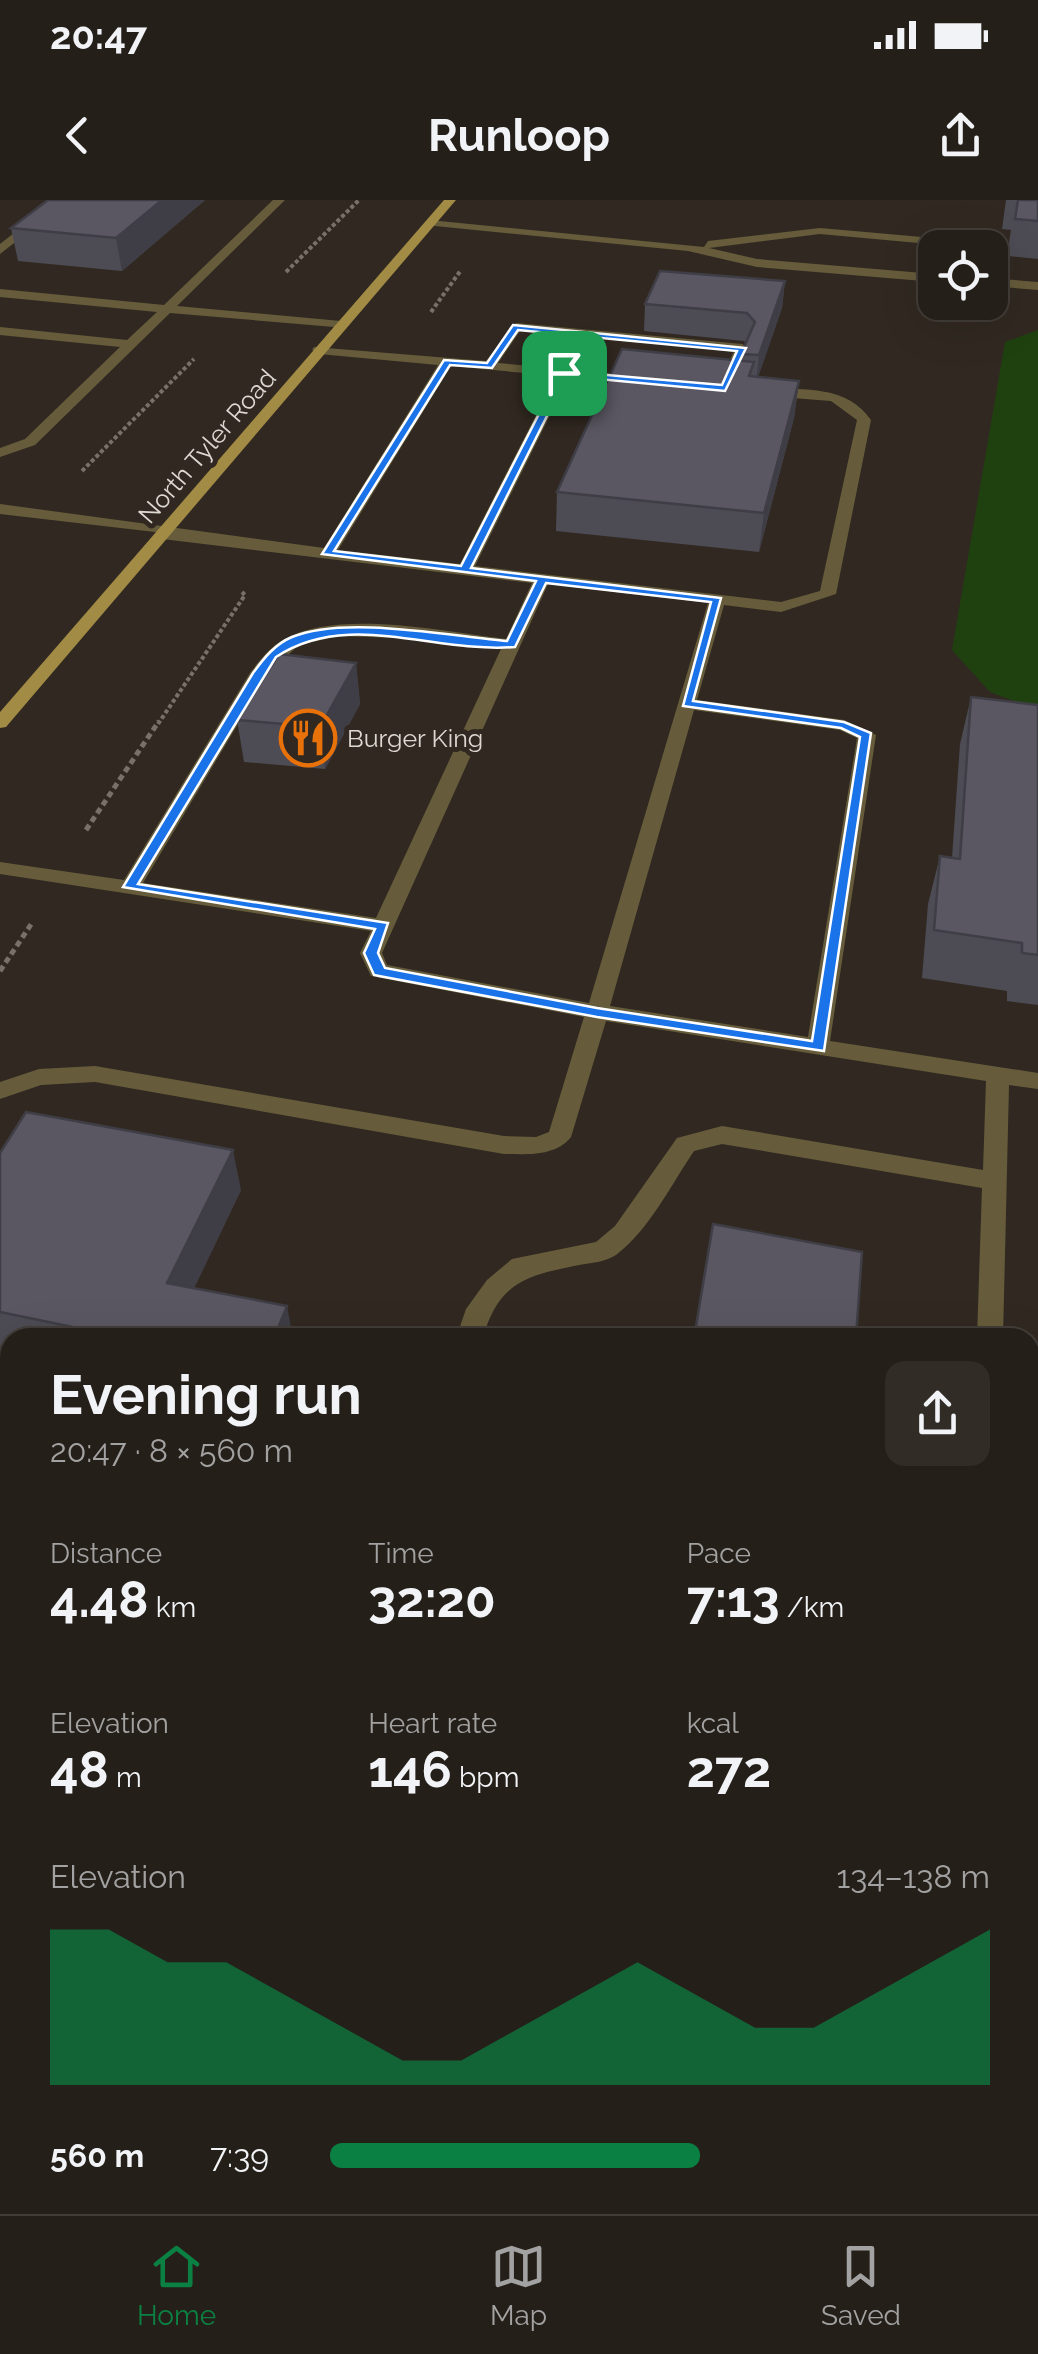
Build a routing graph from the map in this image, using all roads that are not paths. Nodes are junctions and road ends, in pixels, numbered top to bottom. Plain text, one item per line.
1 (63, 200) edge
2 (278, 200) edge
3 (450, 200) edge
4 (429, 224) junction
5 (918, 240) edge
6 (688, 248) junction
7 (0, 250) edge
8 (918, 277) edge
9 (1008, 284) edge
10 (1038, 286) edge
11 (0, 292) edge
12 (163, 308) junction
13 (341, 326) junction
14 (0, 331) edge
15 (128, 344) junction
16 (319, 350) junction
17 (447, 362) junction
18 (489, 366) junction
19 (564, 373) junction
20 (654, 381) edge
21 (708, 386) edge
22 (725, 388) junction
23 (2, 451) edge
24 (0, 509) edge
25 (164, 531) junction
26 (328, 554) junction
27 (465, 570) junction
28 (542, 579) junction
29 (717, 600) junction
30 (511, 645) junction
31 (687, 704) junction
32 (0, 723) edge
33 (0, 868) edge
34 (130, 887) junction
35 (383, 926) junction
36 (597, 1012) junction
37 (818, 1047) junction
38 (998, 1074) junction
39 (1038, 1080) edge
40 (0, 1091) edge
41 (995, 1182) junction
42 (472, 1328) edge
43 (990, 1328) edge

1 - 7 lane
2 - 12 lane
3 - 4 main road, North Tyler Road
4 - 6 lane
4 - 13 main road, North Tyler Road
5 - 6 lane
6 - 8 lane
9 - 10 lane
11 - 12 lane
12 - 13 lane
12 - 15 lane
13 - 16 main road, North Tyler Road
14 - 15 lane
15 - 23 lane
16 - 17 lane
16 - 25 main road, North Tyler Road
17 - 18 lane
17 - 26 lane
18 - 19 lane
18 - 22 lane
19 - 20 lane
19 - 27 lane
21 - 22 lane
22 - 29 lane
24 - 25 lane
25 - 26 lane
25 - 32 main road, North Tyler Road
26 - 27 lane
27 - 28 lane
28 - 29 lane
28 - 30 lane
29 - 31 lane
30 - 34 lane
30 - 35 lane
31 - 36 lane
31 - 37 lane
33 - 34 lane
34 - 35 lane
35 - 36 lane
36 - 37 lane
36 - 40 lane
37 - 38 lane
38 - 39 lane
38 - 41 lane
41 - 42 lane
41 - 43 lane

